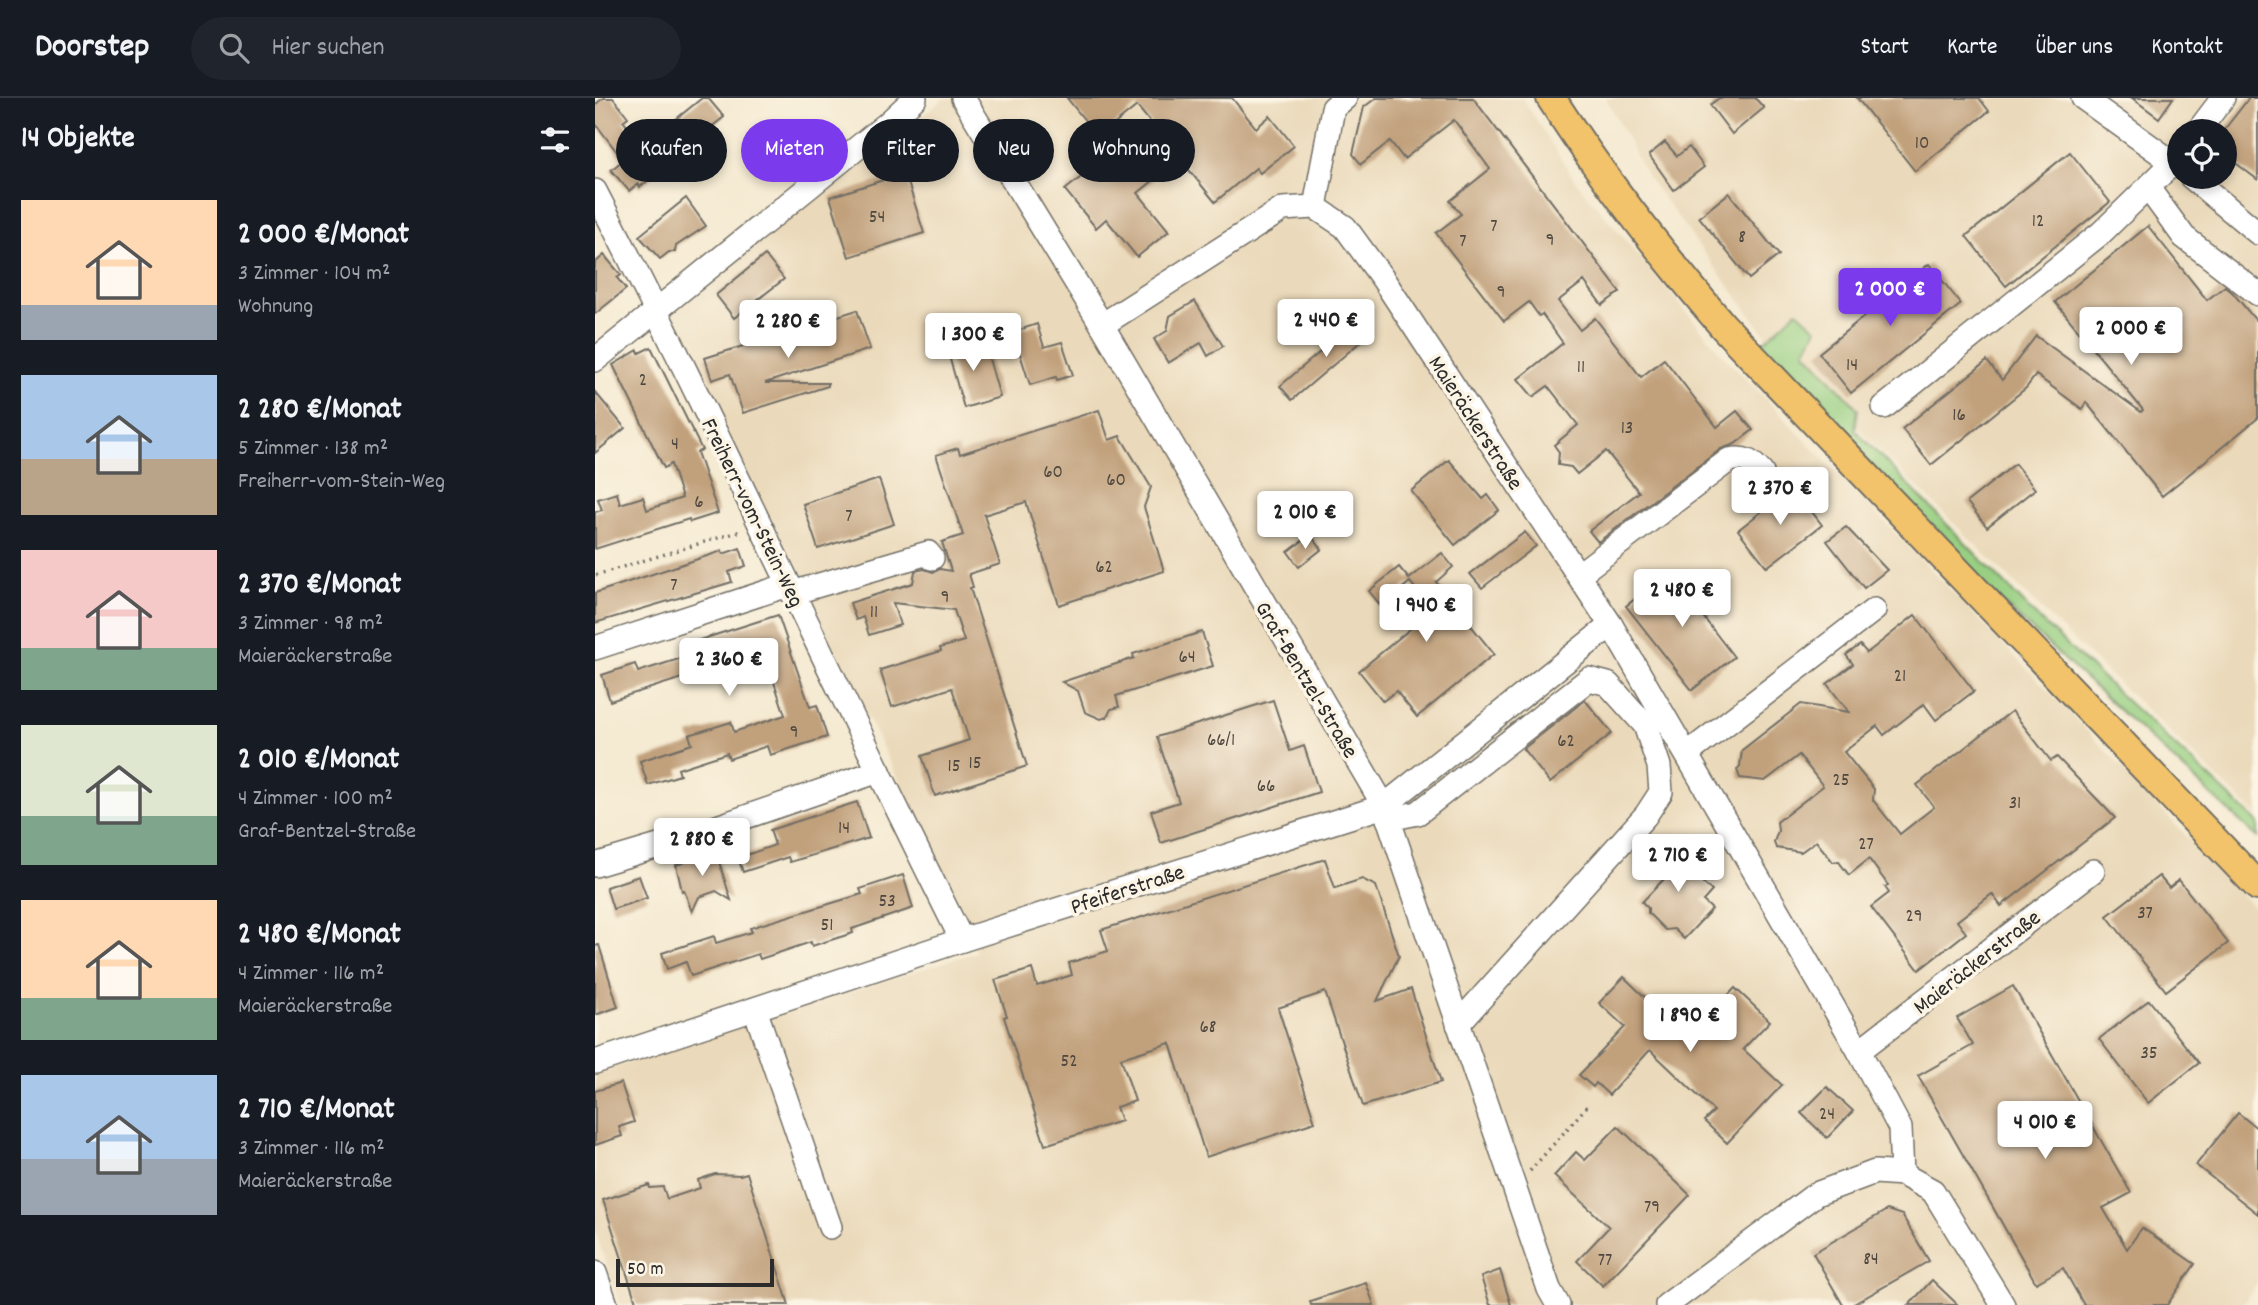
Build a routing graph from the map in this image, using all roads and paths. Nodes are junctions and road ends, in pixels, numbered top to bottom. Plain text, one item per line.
1 (915, 98) edge
2 (963, 98) edge
3 (1345, 98) edge
4 (1551, 98) edge
5 (2083, 98) edge
6 (2223, 98) edge
7 (2207, 119) edge
8 (2167, 156) edge
9 (2167, 175) edge
10 (2148, 188) junction
11 (2207, 189) edge
12 (595, 191) edge
13 (1315, 207) junction
14 (2258, 233) edge
15 (2258, 294) edge
16 (657, 310) junction
17 (1102, 325) junction
18 (595, 360) edge
19 (1884, 407) dead end
20 (1762, 473) dead end
21 (759, 525) junction
22 (932, 558) dead end
23 (596, 575) edge
24 (1578, 575) junction
25 (790, 589) junction
26 (1874, 610) dead end
27 (1611, 625) junction
28 (595, 649) edge
29 (1687, 754) junction
30 (879, 771) junction
31 (1386, 813) junction
32 (595, 865) edge
33 (2093, 871) dead end
34 (2258, 886) edge
35 (963, 940) junction
36 (755, 1009) junction
37 (1458, 1024) junction
38 (1859, 1051) junction
39 (595, 1062) edge
40 (1589, 1104) dead end
41 (1902, 1174) junction
42 (1514, 1188) junction
43 (830, 1227) dead end
44 (595, 1273) edge
45 (605, 1305) edge
46 (1558, 1305) edge
47 (1667, 1305) edge
48 (2003, 1305) edge

1 - 16 street
2 - 17 street, Graf-Bentzel-Straße
3 - 13 street
4 - 34 main road
5 - 8 street
6 - 7 street
9 - 10 street
10 - 15 street
10 - 19 street
11 - 14 street
12 - 16 street, Freiherr-vom-Stein-Weg
13 - 17 street
13 - 24 street, Maieräckerstraße
16 - 18 street
16 - 21 street, Freiherr-vom-Stein-Weg
17 - 31 street, Graf-Bentzel-Straße
20 - 24 street
21 - 23 path
21 - 25 street, Freiherr-vom-Stein-Weg
22 - 25 street
24 - 27 street, Maieräckerstraße
25 - 28 street
25 - 30 street, Freiherr-vom-Stein-Weg
26 - 29 street
27 - 29 street, Maieräckerstraße
27 - 31 street, Pfeiferstraße
29 - 38 street, Maieräckerstraße
30 - 32 street
30 - 35 street, Freiherr-vom-Stein-Weg
31 - 35 street, Pfeiferstraße
31 - 37 street, Graf-Bentzel-Straße
31 - 37 street
33 - 38 street, Maieräckerstraße
35 - 36 street, Pfeiferstraße
36 - 39 street, Pfeiferstraße
36 - 43 street
37 - 42 street, Graf-Bentzel-Straße
38 - 41 street, Maieräckerstraße
40 - 42 path
41 - 47 street
41 - 48 street
42 - 46 street, Graf-Bentzel-Straße
44 - 45 street

